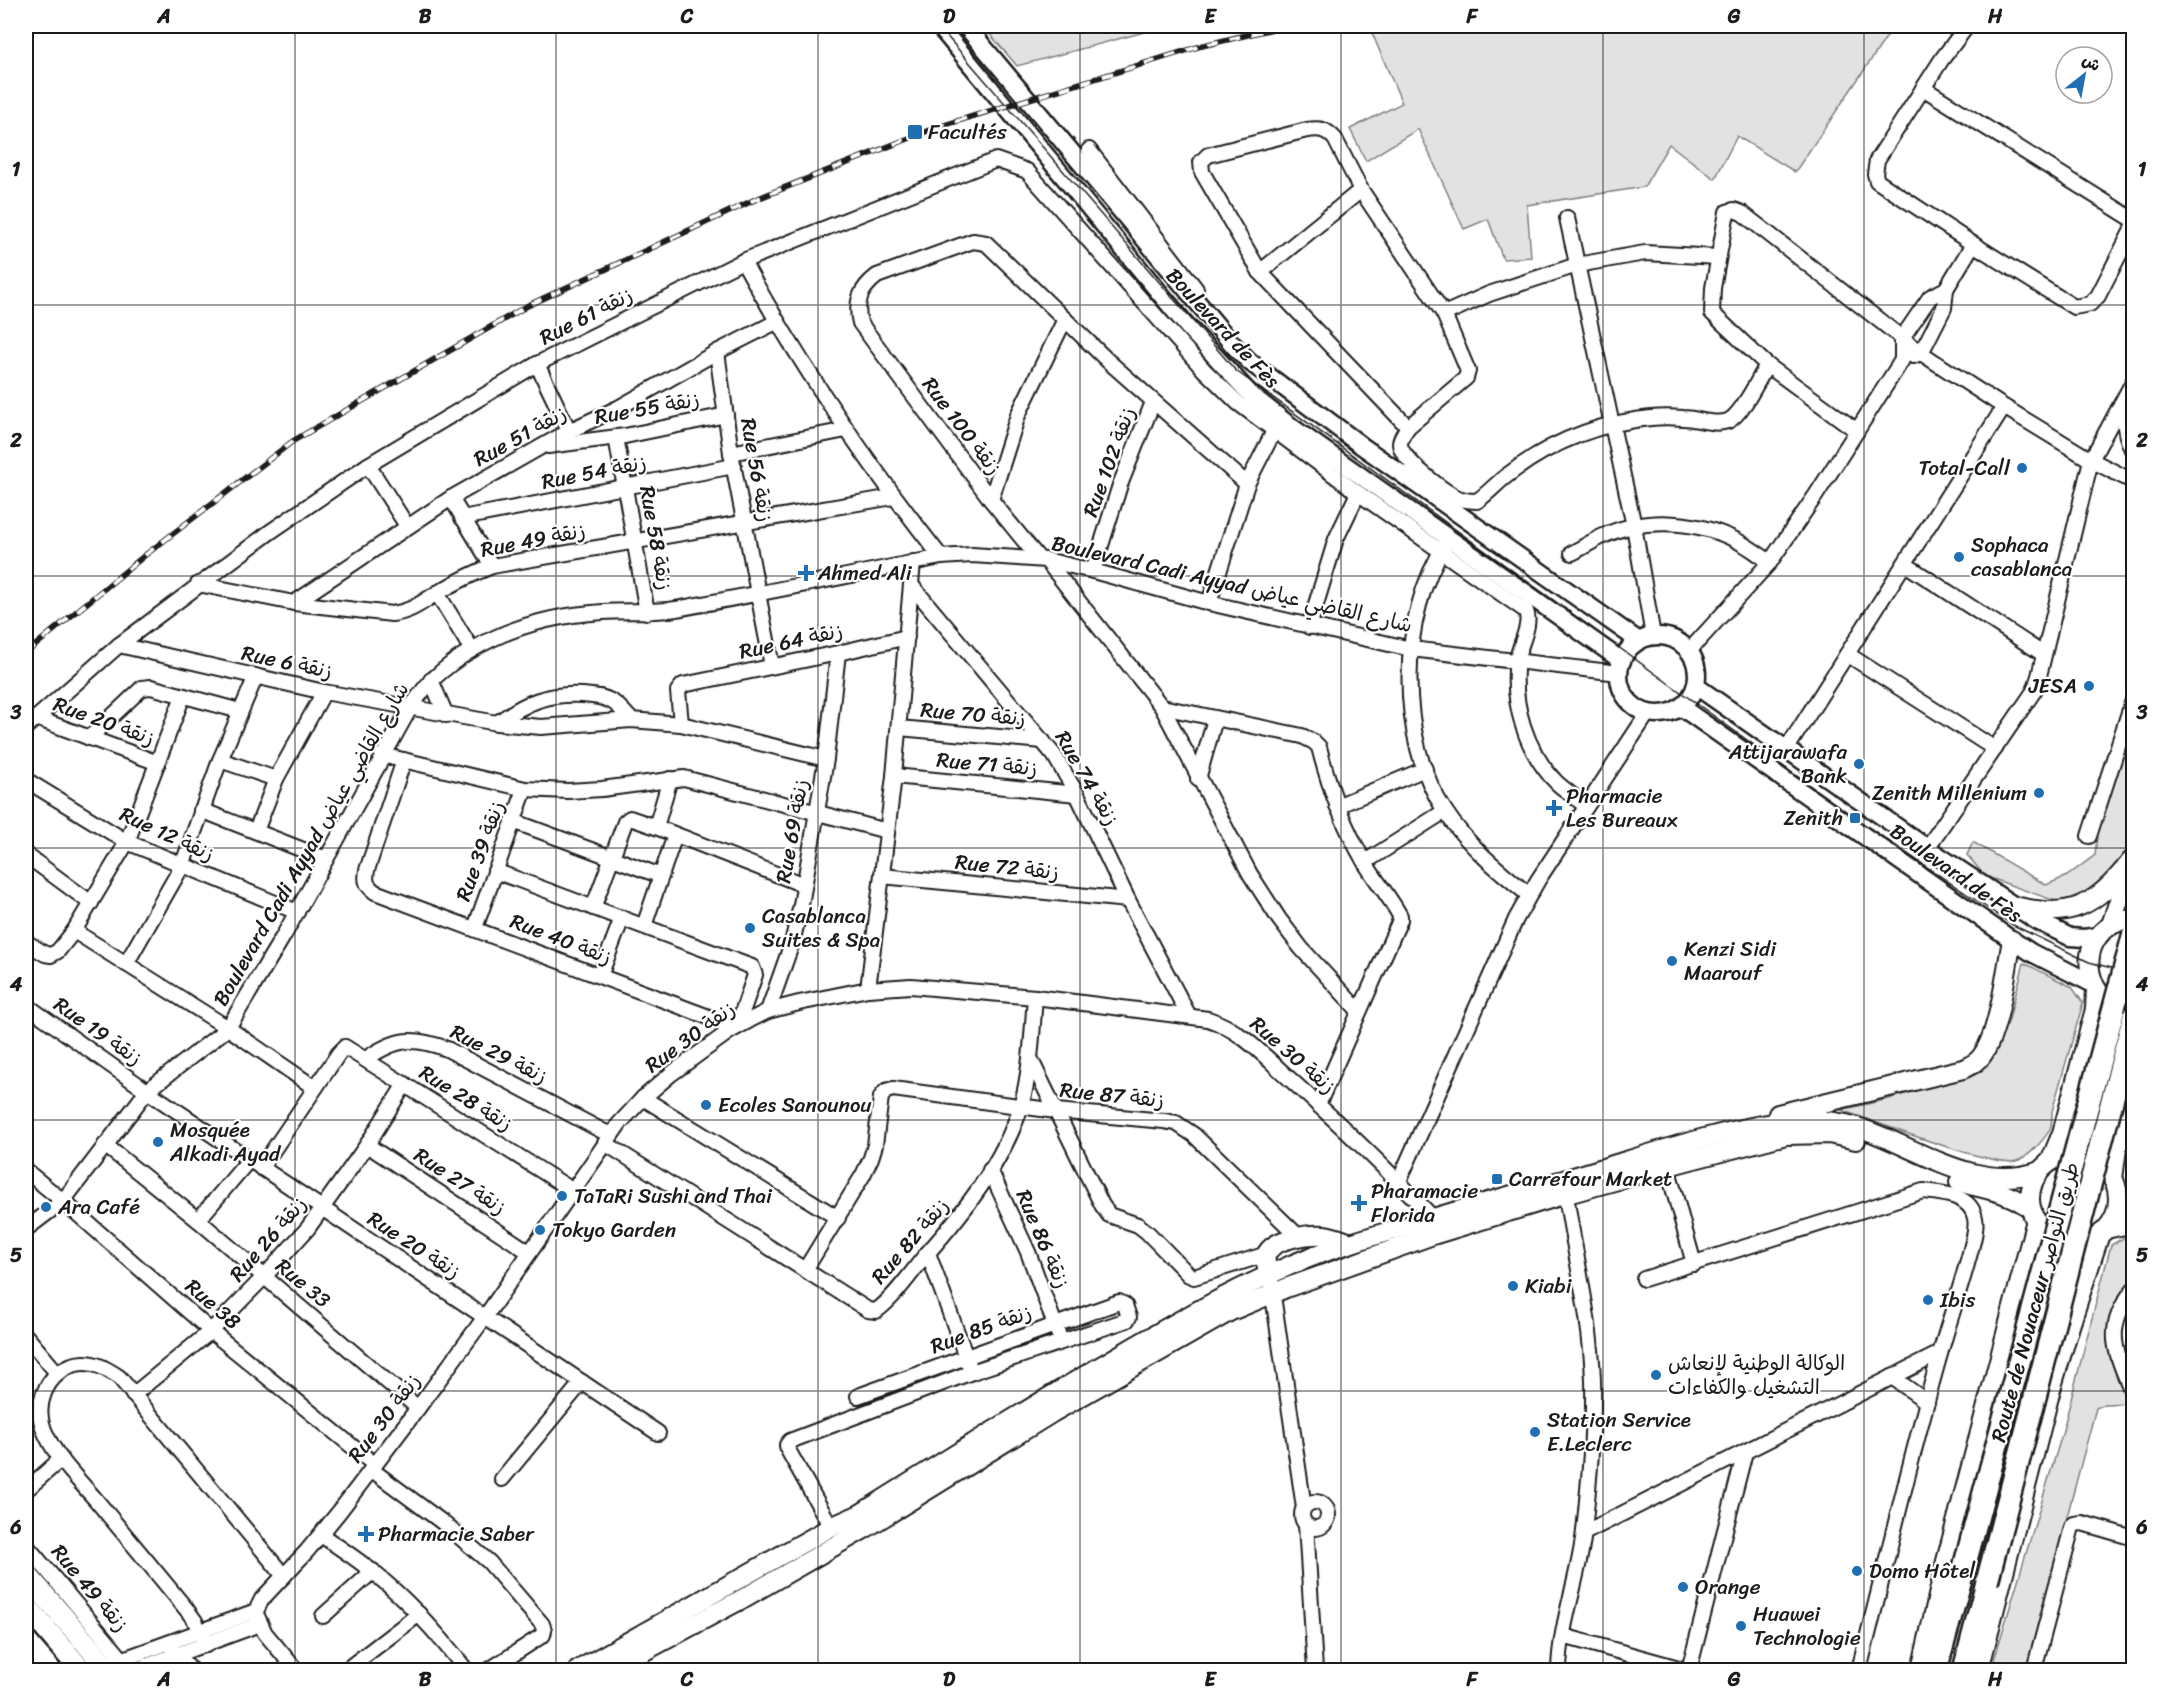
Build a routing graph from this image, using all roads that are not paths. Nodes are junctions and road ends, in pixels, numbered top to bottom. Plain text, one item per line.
1 (939, 26) edge
2 (966, 26) edge
3 (1967, 26) edge
4 (1923, 88) junction
5 (1089, 150) dead end
6 (1361, 190) junction
7 (1567, 218) dead end
8 (2133, 220) edge
9 (2133, 226) edge
10 (1973, 244) junction
11 (1718, 257) junction
12 (742, 261) junction
13 (1577, 265) junction
14 (1260, 272) junction
15 (1946, 289) junction
16 (1444, 314) junction
17 (1065, 319) junction
18 (776, 322) junction
19 (1902, 338) junction
20 (1233, 346) junction
21 (717, 352) junction
22 (1921, 352) junction
23 (1902, 360) junction
24 (537, 364) junction
25 (1767, 365) junction
26 (2133, 380) edge
27 (2133, 395) edge
28 (1153, 402) junction
29 (2004, 407) junction
30 (726, 415) junction
31 (1612, 425) junction
32 (1408, 427) junction
33 (846, 430) junction
34 (569, 431) junction
35 (1274, 431) junction
36 (1857, 431) junction
37 (616, 436) junction
38 (540, 448) junction
39 (2133, 449) edge
40 (732, 460) junction
41 (2091, 460) junction
42 (368, 465) junction
43 (2133, 482) edge
44 (1247, 484) junction
45 (626, 487) junction
46 (1358, 493) junction
47 (894, 497) junction
48 (451, 498) junction
49 (991, 500) junction
50 (462, 518) junction
51 (744, 523) junction
52 (407, 526) junction
53 (1634, 526) junction
54 (635, 542) junction
55 (1446, 545) junction
56 (1572, 553) dead end
57 (940, 557) junction
58 (1043, 560) junction
59 (913, 562) junction
60 (1770, 562) junction
61 (1905, 564) junction
62 (492, 566) junction
63 (1093, 571) junction
64 (198, 584) junction
65 (912, 586) junction
66 (437, 593) junction
67 (758, 594) junction
68 (294, 603) junction
69 (1209, 603) junction
70 (647, 612) junction
71 (1309, 627) junction
72 (907, 636) junction
73 (1646, 639) junction
74 (119, 645) junction
75 (1411, 649) junction
76 (472, 650) junction
77 (1689, 651) junction
78 (838, 653) junction
79 (1847, 654) junction
80 (2043, 654) junction
81 (1516, 661) junction
82 (772, 666) junction
83 (1621, 667) junction
84 (256, 676) junction
85 (431, 680) junction
86 (1696, 687) junction
87 (324, 692) junction
88 (183, 696) junction
89 (2133, 697) edge
90 (1162, 707) junction
91 (1681, 707) junction
92 (410, 708) junction
93 (240, 711) junction
94 (1648, 713) junction
95 (446, 715) junction
96 (1215, 719) junction
97 (631, 720) junction
98 (31, 723) edge
99 (497, 723) junction
100 (681, 724) junction
101 (899, 728) junction
102 (89, 738) junction
103 (1043, 741) junction
104 (1995, 749) junction
105 (1786, 750) junction
106 (382, 755) junction
107 (826, 759) junction
108 (220, 760) junction
109 (404, 760) junction
110 (158, 763) junction
111 (1425, 769) junction
112 (894, 776) junction
113 (276, 779) junction
114 (670, 779) junction
115 (1198, 779) junction
116 (26, 780) edge
117 (525, 789) junction
118 (1077, 794) junction
119 (1337, 806) junction
120 (1586, 806) junction
121 (201, 810) junction
122 (1445, 811) junction
123 (817, 812) junction
124 (513, 821) junction
125 (656, 827) junction
126 (256, 831) junction
127 (887, 831) junction
128 (675, 835) junction
129 (2089, 836) dead end
130 (127, 842) junction
131 (1927, 848) junction
132 (26, 855) edge
133 (611, 857) junction
134 (2132, 857) edge
135 (326, 859) junction
136 (1365, 862) junction
137 (182, 866) junction
138 (495, 871) junction
139 (661, 876) junction
140 (882, 876) junction
141 (804, 885) junction
142 (1529, 895) junction
143 (1128, 900) junction
144 (91, 903) junction
145 (2014, 906) junction
146 (593, 908) junction
147 (297, 912) junction
148 (622, 918) junction
149 (2133, 919) edge
150 (644, 926) junction
151 (475, 928) junction
152 (2104, 930) junction
153 (74, 931) junction
154 (2133, 933) edge
155 (2012, 940) junction
156 (26, 942) edge
157 (126, 964) junction
158 (600, 976) junction
159 (2094, 987) junction
160 (867, 989) junction
161 (1035, 997) junction
162 (26, 1005) edge
163 (768, 1011) junction
164 (1359, 1011) junction
165 (2133, 1011) edge
166 (1189, 1016) junction
167 (2133, 1016) edge
168 (228, 1028) junction
169 (733, 1029) junction
170 (1029, 1058) junction
171 (366, 1059) junction
172 (405, 1084) junction
173 (2133, 1087) edge
174 (315, 1088) junction
175 (147, 1091) junction
176 (643, 1098) junction
177 (1021, 1105) junction
178 (1318, 1105) junction
179 (1056, 1111) junction
180 (1754, 1126) junction
181 (608, 1139) junction
182 (105, 1145) junction
183 (367, 1145) junction
184 (255, 1164) junction
185 (1667, 1167) junction
186 (2045, 1167) junction
187 (990, 1170) junction
188 (26, 1171) edge
189 (1399, 1181) junction
190 (2115, 1185) junction
191 (572, 1190) junction
192 (1566, 1195) junction
193 (2133, 1200) edge
194 (63, 1201) junction
195 (322, 1210) junction
196 (2034, 1215) junction
197 (838, 1218) junction
198 (1433, 1218) junction
199 (198, 1220) junction
200 (2133, 1223) edge
201 (26, 1229) edge
202 (2103, 1231) junction
203 (1299, 1237) junction
204 (1351, 1243) junction
205 (529, 1252) junction
206 (928, 1253) junction
207 (1267, 1254) junction
208 (1694, 1264) junction
209 (805, 1270) junction
210 (1270, 1275) junction
211 (263, 1278) junction
212 (1644, 1279) dead end
213 (2133, 1289) edge
214 (1273, 1294) junction
215 (485, 1317) junction
216 (1055, 1325) junction
217 (211, 1331) junction
218 (26, 1336) edge
219 (1061, 1343) junction
220 (1940, 1353) junction
221 (966, 1357) junction
222 (972, 1372) junction
223 (58, 1374) junction
224 (1892, 1377) junction
225 (582, 1382) junction
226 (133, 1395) junction
227 (858, 1396) dead end
228 (2133, 1397) edge
229 (1927, 1402) junction
230 (418, 1408) junction
231 (658, 1433) dead end
232 (1744, 1452) junction
233 (62, 1459) junction
234 (374, 1468) junction
235 (502, 1479) dead end
236 (26, 1490) edge
237 (1304, 1508) junction
238 (1306, 1524) junction
239 (831, 1527) junction
240 (1584, 1533) junction
241 (321, 1535) junction
242 (2133, 1538) edge
243 (26, 1545) edge
244 (373, 1571) junction
245 (26, 1574) edge
246 (284, 1576) junction
247 (26, 1606) edge
248 (419, 1614) junction
249 (323, 1616) dead end
250 (258, 1618) junction
251 (200, 1630) junction
252 (1563, 1636) junction
253 (166, 1643) junction
254 (206, 1645) junction
255 (177, 1656) junction
256 (112, 1665) edge
257 (355, 1668) edge
258 (81, 1671) edge
259 (135, 1671) edge
260 (190, 1671) edge
261 (296, 1671) edge
262 (466, 1671) edge
263 (489, 1671) edge
264 (579, 1671) edge
265 (609, 1671) edge
266 (1315, 1671) edge
267 (1558, 1671) edge
268 (1688, 1671) edge
269 (1859, 1671) edge
270 (1921, 1671) edge
271 (1936, 1671) edge
272 (1964, 1671) edge
273 (1979, 1671) edge
274 (2034, 1671) edge

1 - 55 street, Boulevard de Fès
2 - 20 street, Boulevard de Fès
3 - 4 street
4 - 8 street
4 - 10 street
5 - 20 street
6 - 14 street
6 - 14 street
6 - 16 street
7 - 13 street
9 - 10 street
10 - 15 street
11 - 13 street
11 - 19 street
11 - 25 street
12 - 18 street
12 - 24 street, Rue 61 زنقة
12 - 35 street, Rue 61 زنقة
13 - 16 street
13 - 31 street
14 - 32 street
15 - 19 street
15 - 22 street
16 - 32 street
17 - 28 street
17 - 49 street
17 - 49 street, Rue 100 زنقة
18 - 21 street, Rue 51 زنقة
18 - 33 street
19 - 22 street
19 - 23 street
20 - 73 street, Boulevard de Fès
21 - 30 street, Rue 56 زنقة
21 - 34 street, Rue 51 زنقة
22 - 23 street
22 - 29 street
23 - 36 street
24 - 34 street
24 - 42 street, Rue 61 زنقة
25 - 31 street
25 - 36 street
26 - 41 street
27 - 39 main road
28 - 44 street
28 - 63 street, Rue 102 زنقة
29 - 41 street
29 - 61 street
30 - 37 street, Rue 55 زنقة
30 - 40 street, Rue 56 زنقة
31 - 32 street
31 - 53 street
33 - 40 street, Rue 54 زنقة
33 - 47 street
34 - 38 street, Rue 51 زنقة
35 - 44 street
35 - 46 street
36 - 60 street
37 - 38 street, Rue 55 زنقة
37 - 45 street, Rue 58 زنقة
38 - 48 street, Rue 51 زنقة
40 - 45 street, Rue 54 زنقة
40 - 51 street, Rue 56 زنقة
41 - 43 street
41 - 80 street
42 - 52 street
42 - 64 street, Rue 61 زنقة
44 - 69 street
45 - 50 street, Rue 54 زنقة
45 - 54 street, Rue 58 زنقة
46 - 55 street
46 - 71 street
47 - 51 street, Rue 49 زنقة
47 - 57 street
48 - 50 street
48 - 52 street, Rue 51 زنقة
49 - 58 street, Rue 100 زنقة
50 - 62 street
51 - 54 street, Rue 49 زنقة
51 - 67 street, Rue 56 زنقة
52 - 68 street, Rue 51 زنقة
53 - 56 street
53 - 60 street
53 - 73 street
54 - 62 street, Rue 49 زنقة
54 - 70 street, Rue 58 زنقة
55 - 75 street
55 - 81 street
55 - 83 street, Boulevard de Fès
57 - 58 street, Boulevard Cadi Ayyad شارع القاضي عياض
57 - 59 street, Boulevard Cadi Ayyad شارع القاضي عياض
58 - 63 street, Boulevard Cadi Ayyad شارع القاضي عياض
58 - 90 street, Rue 100 زنقة
59 - 65 street
59 - 67 street, Boulevard Cadi Ayyad شارع القاضي عياض
60 - 77 street
61 - 79 street
61 - 80 street
62 - 66 street, Rue 49 زنقة
63 - 69 street, Boulevard Cadi Ayyad شارع القاضي عياض
64 - 68 street, Rue 49 زنقة
64 - 74 street
65 - 72 street
65 - 103 street, Rue 74 زنقة
66 - 68 street, Rue 49 زنقة
66 - 76 street
67 - 70 street, Boulevard Cadi Ayyad شارع القاضي عياض
67 - 82 street, Rue 56 زنقة
69 - 71 street, Boulevard Cadi Ayyad شارع القاضي عياض
70 - 76 street, Boulevard Cadi Ayyad شارع القاضي عياض
71 - 75 street, Boulevard Cadi Ayyad شارع القاضي عياض
72 - 78 street, Rue 64 زنقة
72 - 101 street
73 - 77 street
73 - 83 street
74 - 84 street, Rue 6 زنقة
74 - 98 street
75 - 81 street, Boulevard Cadi Ayyad شارع القاضي عياض
75 - 111 street
76 - 85 street, Boulevard Cadi Ayyad شارع القاضي عياض
77 - 86 street
78 - 82 street, Rue 64 زنقة
78 - 107 street, Rue 69 زنقة
79 - 104 street
79 - 105 street
80 - 104 street
81 - 83 street, Boulevard Cadi Ayyad شارع القاضي عياض
81 - 120 street
82 - 100 street, Rue 64 زنقة
83 - 94 street
84 - 87 street, Rue 6 زنقة
84 - 93 street
85 - 92 street, Boulevard Cadi Ayyad شارع القاضي عياض
85 - 95 street
86 - 91 street
86 - 105 street, Boulevard de Fès
87 - 92 street, Rue 6 زنقة
87 - 113 street
88 - 93 street
88 - 102 street
88 - 110 street
89 - 129 street
90 - 96 street
90 - 115 street, Rue 100 زنقة
91 - 94 street
91 - 155 street, Boulevard de Fès
92 - 95 street, Rue 6 زنقة
92 - 106 street, Boulevard Cadi Ayyad شارع القاضي عياض
93 - 108 street
94 - 120 street
95 - 99 street, Rue 6 زنقة
96 - 115 street
96 - 119 street
97 - 99 street, Rue 6 زنقة
97 - 99 street
97 - 100 street, Rue 6 زنقة
98 - 102 street, Rue 20 زنقة
100 - 107 street, Rue 6 زنقة
101 - 103 street, Rue 70 زنقة
101 - 112 street
102 - 110 street, Rue 20 زنقة
103 - 118 street, Rue 74 زنقة
104 - 131 street
105 - 131 street, Boulevard de Fès
106 - 109 street
106 - 135 street, Boulevard Cadi Ayyad شارع القاضي عياض
107 - 123 street, Rue 69 زنقة
108 - 113 street
108 - 121 street
109 - 117 street
109 - 151 street, Rue 40 زنقة
110 - 130 street
111 - 119 street
111 - 122 street
112 - 118 street, Rue 71 زنقة
112 - 127 street
113 - 126 street
114 - 117 street
114 - 123 street
114 - 125 street
115 - 164 street, Rue 100 زنقة
116 - 130 street, Rue 12 زنقة
117 - 124 street, Rue 39 زنقة
118 - 143 street, Rue 74 زنقة
119 - 136 street
120 - 142 street
121 - 126 street
121 - 137 street
122 - 136 street
122 - 142 street
123 - 127 street
123 - 141 street, Rue 69 زنقة
124 - 133 street
124 - 138 street, Rue 39 زنقة
125 - 128 street
125 - 133 street
126 - 135 street
127 - 140 street
128 - 139 street
128 - 141 street
130 - 137 street, Rue 12 زنقة
130 - 144 street
131 - 145 street, Boulevard de Fès
132 - 144 street
133 - 139 street
133 - 146 street
134 - 145 main road
134 - 152 main road
135 - 147 street, Boulevard Cadi Ayyad شارع القاضي عياض
136 - 164 street
137 - 147 street, Rue 12 زنقة
137 - 157 street
138 - 146 street
138 - 151 street, Rue 39 زنقة
139 - 150 street
140 - 143 street, Rue 72 زنقة
140 - 160 street
141 - 163 street, Rue 69 زنقة
142 - 189 street
143 - 166 street, Rue 74 زنقة
144 - 153 street
145 - 152 street, Boulevard de Fès
146 - 148 street
147 - 168 street, Boulevard Cadi Ayyad شارع القاضي عياض
148 - 150 street
148 - 158 street
149 - 152 main road
150 - 169 street
151 - 158 street, Rue 40 زنقة
152 - 159 main road
153 - 156 street
153 - 157 street
154 - 271 main road, Route de Nouaceur طريق النواصر, bridge
155 - 159 street, Boulevard de Fès
155 - 180 main road
157 - 168 street
158 - 169 street, Rue 40 زنقة
159 - 165 main road
159 - 186 main road
160 - 161 street, Rue 30 زنقة
160 - 163 street, Rue 30 زنقة
161 - 166 street, Rue 30 زنقة
161 - 170 street, Rue 82 زنقة
162 - 175 street, Rue 19 زنقة
163 - 169 street, Rue 30 زنقة
164 - 178 street
166 - 178 street, Rue 30 زنقة
167 - 272 main road, Route de Nouaceur طريق النواصر, bridge
168 - 174 street
168 - 175 street, Boulevard Cadi Ayyad شارع القاضي عياض
169 - 176 street, Rue 30 زنقة
170 - 177 street, Rue 82 زنقة
170 - 179 street
171 - 172 street, Rue 28 زنقة
171 - 174 street, Rue 28 زنقة
171 - 181 street, Rue 29 زنقة
172 - 183 street, Rue 26 زنقة
172 - 191 street, Rue 28 زنقة
173 - 190 main road
174 - 184 street
175 - 182 street, Boulevard Cadi Ayyad شارع القاضي عياض
175 - 184 street, Rue 20 زنقة
176 - 181 street, Rue 30 زنقة
176 - 197 street
177 - 179 street, Rue 87 زنقة
177 - 187 street, Rue 82 زنقة
177 - 197 street, Rue 87 زنقة
178 - 189 street, Rue 30 زنقة
179 - 203 street, Rue 87 زنقة
179 - 207 street
180 - 186 main road
180 - 198 main road
181 - 191 street, Rue 30 زنقة
181 - 209 street, Rue 82 زنقة
182 - 194 street, Boulevard Cadi Ayyad شارع القاضي عياض
182 - 199 street, Rue 33
183 - 195 street, Rue 26 زنقة
183 - 205 street, Rue 27 زنقة
184 - 195 street, Rue 20 زنقة
184 - 199 street
185 - 192 main road
185 - 196 main road
185 - 208 street
186 - 190 main road
186 - 196 main road
187 - 206 street, Rue 82 زنقة
187 - 216 street, Rue 86 زنقة
188 - 194 street, Rue 38
189 - 198 street, Rue 30 زنقة
190 - 193 main road
190 - 202 main road
191 - 205 street, Rue 30 زنقة
192 - 214 main road
192 - 240 street
194 - 201 street, Boulevard Cadi Ayyad شارع القاضي عياض
194 - 217 street, Rue 38
195 - 211 street, Rue 26 زنقة
195 - 215 street, Rue 20 زنقة
196 - 202 main road
196 - 270 main road
197 - 209 street
198 - 204 main road
199 - 211 street, Rue 33
200 - 202 main road
202 - 273 main road
203 - 204 main road
203 - 207 main road
204 - 210 main road
205 - 215 street, Rue 30 زنقة
206 - 209 street, Rue 82 زنقة
206 - 221 street
207 - 210 main road
208 - 212 street
208 - 220 street
210 - 214 street
210 - 239 main road
211 - 217 street, Rue 26 زنقة
211 - 230 street, Rue 33
213 - 228 street
214 - 237 street
214 - 265 main road
215 - 225 street, Rue 20 زنقة
215 - 230 street, Rue 30 زنقة
216 - 219 street, Rue 86 زنقة
216 - 219 street, Rue 85 زنقة
216 - 221 street, Rue 85 زنقة
217 - 226 street, Rue 26 زنقة
217 - 234 street, Rue 38
218 - 223 street
219 - 222 street
220 - 224 street
220 - 229 street
221 - 222 street
221 - 227 street, Rue 85 زنقة
222 - 239 street
223 - 226 street
223 - 233 street
224 - 229 street
224 - 232 street
225 - 231 street, Rue 20 زنقة
225 - 235 street
226 - 246 street
229 - 269 street
230 - 234 street, Rue 30 زنقة
232 - 240 street
232 - 268 street
233 - 236 street
233 - 251 street
234 - 241 street, Rue 30 زنقة
234 - 263 street, Rue 38
237 - 238 street
237 - 238 street
238 - 266 street
239 - 264 main road
240 - 252 street
241 - 244 street
241 - 246 street, Rue 30 زنقة
242 - 274 street
243 - 256 street, Rue 49 زنقة
244 - 248 street
244 - 249 street
245 - 256 main road
246 - 250 street, Rue 30 زنقة
247 - 258 main road
248 - 257 street
248 - 262 street
250 - 251 street
250 - 254 street
250 - 261 street
251 - 253 street
251 - 254 street
252 - 267 street
252 - 268 street
253 - 255 street
253 - 256 street
254 - 255 street
255 - 259 street
255 - 260 street

